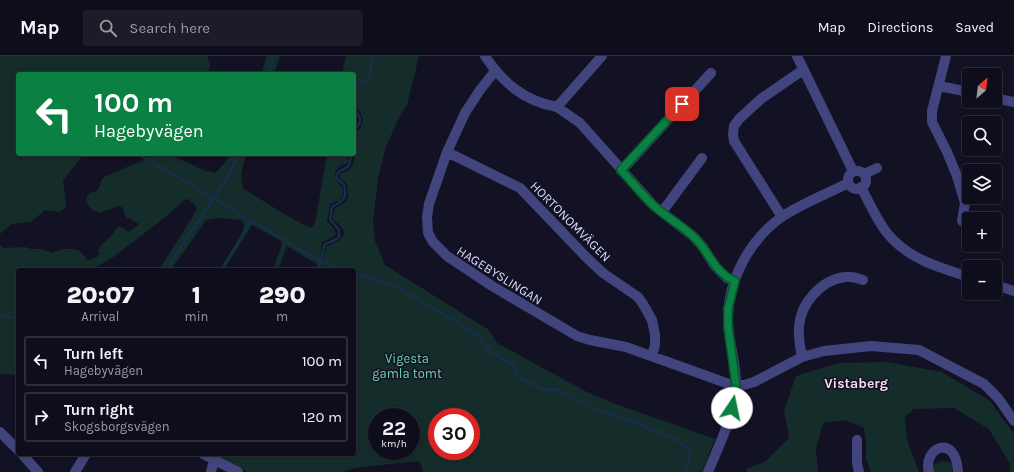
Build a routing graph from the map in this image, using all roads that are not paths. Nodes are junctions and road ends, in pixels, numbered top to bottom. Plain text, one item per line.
1 (485, 56) edge
2 (602, 56) edge
3 (797, 56) edge
4 (946, 56) edge
5 (803, 70) junction
6 (495, 71) junction
7 (711, 73) dead end
8 (939, 86) junction
9 (962, 91) edge
10 (1002, 99) edge
11 (1014, 102) edge
12 (557, 107) junction
13 (447, 152) junction
14 (702, 158) dead end
15 (877, 168) dead end
16 (621, 170) junction
17 (853, 171) junction
18 (864, 174) junction
19 (848, 183) junction
20 (861, 187) junction
21 (662, 212) junction
22 (964, 212) edge
23 (782, 217) junction
24 (962, 274) edge
25 (863, 280) dead end
26 (735, 281) junction
27 (1002, 287) edge
28 (1014, 290) edge
29 (652, 356) junction
30 (802, 357) junction
31 (736, 385) junction
32 (1014, 421) edge
33 (0, 432) edge
34 (857, 440) dead end
35 (16, 448) edge
36 (24, 456) edge
37 (85, 456) edge
38 (207, 456) edge
39 (214, 460) junction
40 (38, 472) edge
41 (75, 472) edge
42 (212, 472) edge
43 (238, 472) edge
44 (708, 472) edge
45 (859, 472) edge
46 (929, 472) edge
47 (958, 472) edge

1 - 6 street
2 - 12 street
3 - 5 street
4 - 8 street
5 - 17 street
5 - 23 street
6 - 12 street
6 - 13 street, HAGEBYSLINGAN
7 - 16 street
8 - 9 street
8 - 22 street
10 - 11 street
12 - 16 street
13 - 29 street, HORTONOMVÄGEN
13 - 29 street, HAGEBYSLINGAN
14 - 21 street
15 - 18 street
16 - 21 street
17 - 18 street
17 - 19 street
18 - 20 street
19 - 20 street
19 - 23 street
20 - 24 street
21 - 26 street
23 - 26 street
25 - 30 street
26 - 31 street
27 - 28 street
29 - 31 street, HAGEBYSLINGAN
30 - 31 street
30 - 32 street
31 - 44 street
33 - 35 street
34 - 45 street
36 - 40 street
37 - 41 street
38 - 39 street
39 - 42 street
39 - 43 street
46 - 47 street

